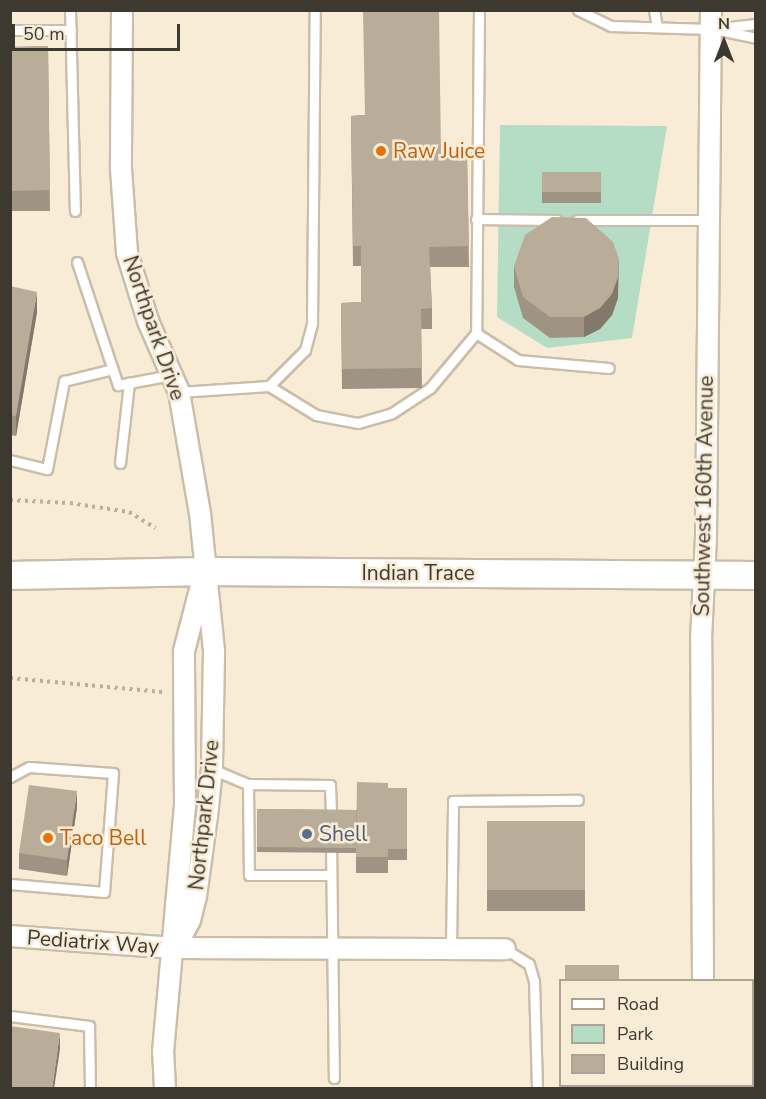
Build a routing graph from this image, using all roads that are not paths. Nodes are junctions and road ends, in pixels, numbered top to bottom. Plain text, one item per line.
1 (70, 10) edge
2 (122, 10) edge
3 (315, 10) edge
4 (478, 10) edge
5 (578, 10) edge
6 (654, 10) edge
7 (711, 20) edge
8 (756, 24) edge
9 (657, 27) junction
10 (10, 30) edge
11 (71, 30) junction
12 (756, 38) edge
13 (75, 211) dead end
14 (476, 219) junction
15 (709, 220) junction
16 (78, 262) dead end
17 (476, 333) junction
18 (609, 368) dead end
19 (113, 369) junction
20 (129, 383) junction
21 (175, 383) junction
22 (269, 386) junction
23 (10, 460) edge
24 (120, 463) dead end
25 (10, 559) edge
26 (205, 571) junction
27 (81, 572) junction
28 (10, 575) edge
29 (701, 575) junction
30 (756, 575) edge
31 (212, 769) junction
32 (10, 777) edge
33 (249, 784) junction
34 (578, 800) dead end
35 (331, 875) junction
36 (10, 884) edge
37 (10, 936) edge
38 (175, 948) junction
39 (333, 948) junction
40 (451, 949) junction
41 (505, 949) joint
42 (703, 979) edge
43 (10, 1016) edge
44 (334, 1078) dead end
45 (90, 1089) edge
46 (165, 1089) edge
47 (537, 1089) edge

1 - 11 lane
2 - 21 street, Northpark Drive
3 - 22 lane
4 - 14 lane
5 - 9 lane
6 - 9 lane
7 - 8 lane
7 - 9 lane
7 - 12 lane
7 - 15 street, Southwest 160th Avenue
10 - 11 lane
11 - 13 lane
14 - 15 lane
14 - 17 lane
15 - 29 street, Southwest 160th Avenue
16 - 19 lane
17 - 18 lane
17 - 22 lane
19 - 20 lane
19 - 23 lane
20 - 21 lane
20 - 24 lane
21 - 22 lane
21 - 26 street, Northpark Drive
25 - 27 street, Indian Trace
26 - 27 street, Indian Trace
26 - 29 street, Indian Trace
26 - 31 street, Northpark Drive
26 - 38 street, Northpark Drive
27 - 28 street, Indian Trace
29 - 30 street, Indian Trace
29 - 42 street, Southwest 160th Avenue
31 - 33 lane
31 - 38 street, Northpark Drive
32 - 36 lane
33 - 35 lane
33 - 35 lane
34 - 40 lane
35 - 39 lane
37 - 38 street, Pediatrix Way
38 - 39 street
38 - 46 street, Northpark Drive
39 - 40 street
39 - 44 lane
40 - 41 street
41 - 47 lane
43 - 45 lane

